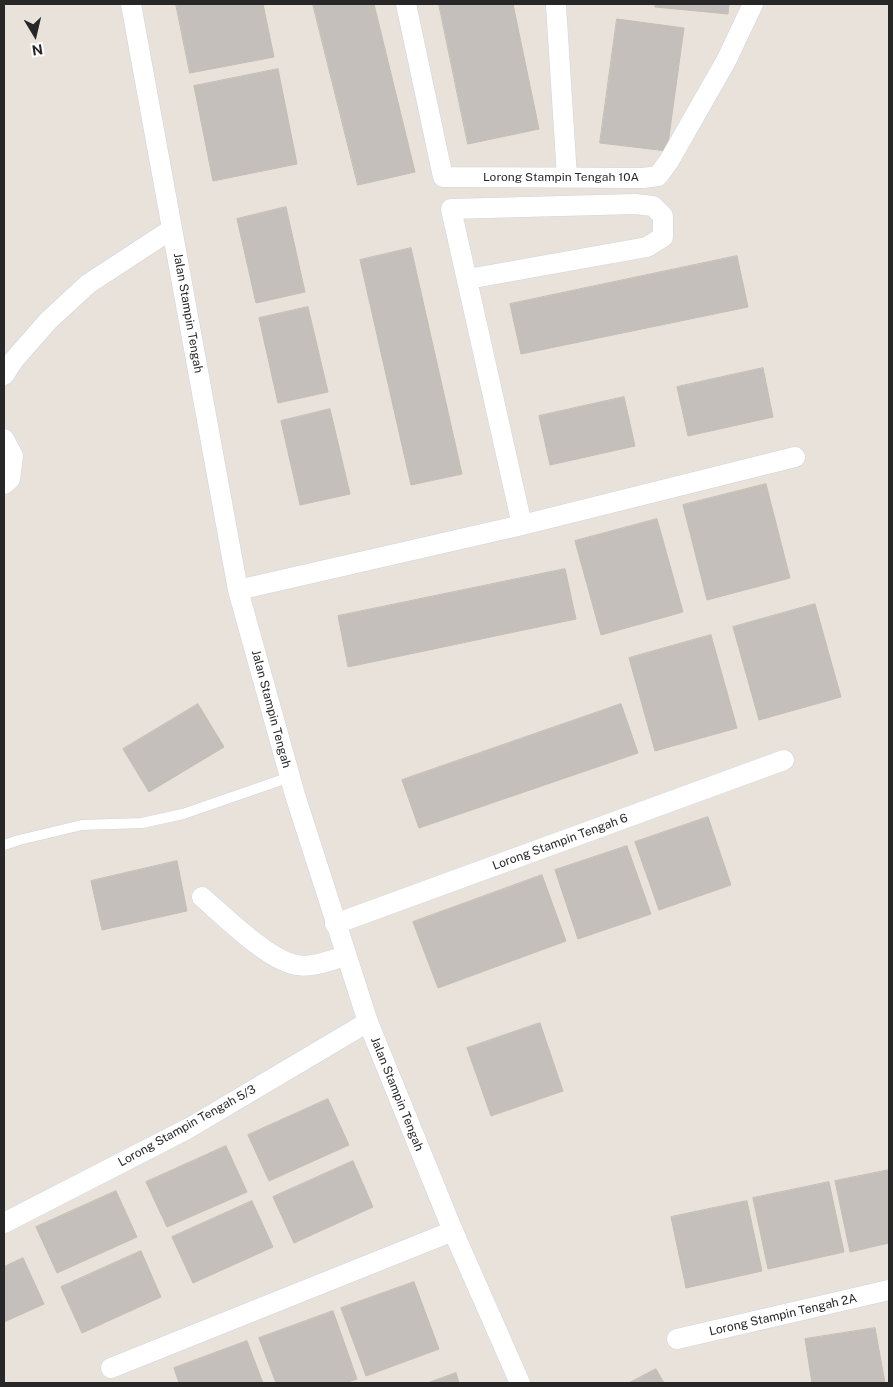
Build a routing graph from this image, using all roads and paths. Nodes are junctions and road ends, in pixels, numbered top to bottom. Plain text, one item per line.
1 (131, 4) edge
2 (406, 4) edge
3 (753, 4) edge
4 (556, 5) dead end
5 (567, 178) junction
6 (172, 229) junction
7 (468, 279) junction
8 (4, 375) edge
9 (4, 439) edge
10 (795, 457) dead end
11 (4, 484) edge
12 (522, 525) junction
13 (238, 590) junction
14 (784, 760) dead end
15 (290, 777) junction
16 (4, 845) edge
17 (202, 897) dead end
18 (335, 924) junction
19 (346, 956) junction
20 (368, 1022) junction
21 (4, 1223) edge
22 (453, 1231) junction
23 (889, 1290) edge
24 (677, 1340) dead end
25 (111, 1368) dead end
26 (520, 1383) edge

1 - 6 street, Jalan Stampin Tengah
2 - 5 street, Lorong Stampin Tengah 10A
3 - 5 street, Lorong Stampin Tengah 10A
4 - 5 street
6 - 8 street
6 - 13 street, Jalan Stampin Tengah
7 - 7 street
7 - 12 street
9 - 11 street
10 - 12 street
12 - 13 street
13 - 15 street, Jalan Stampin Tengah
14 - 18 street, Lorong Stampin Tengah 6
15 - 16 lane
15 - 18 street, Jalan Stampin Tengah
17 - 19 street
18 - 19 street, Jalan Stampin Tengah
19 - 20 street, Jalan Stampin Tengah
20 - 21 street, Lorong Stampin Tengah 5/3
20 - 22 street, Jalan Stampin Tengah
22 - 25 street
22 - 26 street, Jalan Stampin Tengah
23 - 24 street, Lorong Stampin Tengah 2A

